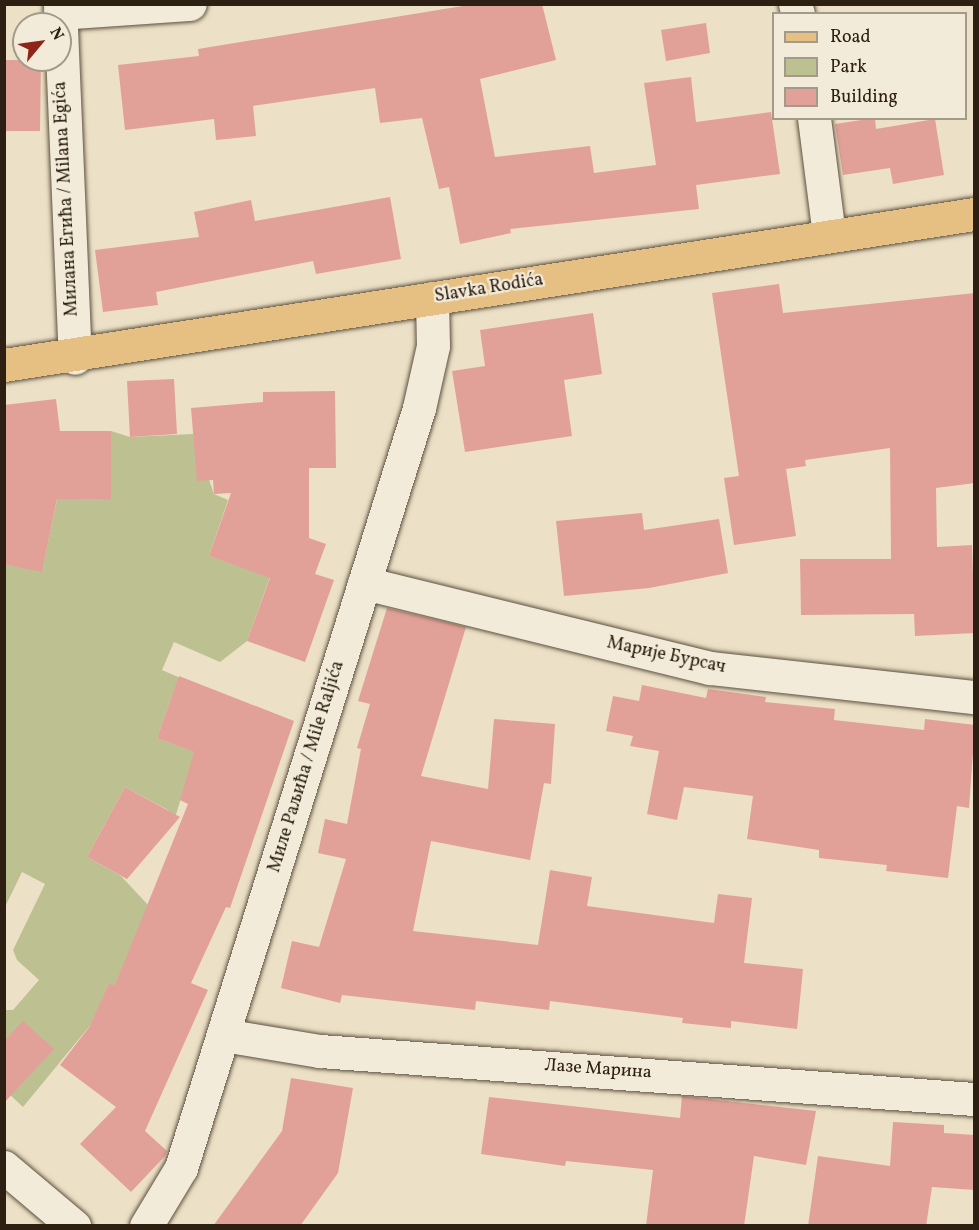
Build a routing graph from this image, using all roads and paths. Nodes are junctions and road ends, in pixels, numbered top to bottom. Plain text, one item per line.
1 (190, 4) edge
2 (60, 9) edge
3 (814, 120) edge
4 (975, 214) edge
5 (829, 234) junction
6 (432, 298) junction
7 (75, 358) junction
8 (4, 365) edge
9 (364, 583) junction
10 (975, 697) edge
11 (223, 1035) junction
12 (975, 1099) edge
13 (4, 1167) edge
14 (74, 1226) edge
15 (146, 1226) edge

1 - 2 street
2 - 7 street, Милана Егића / Milana Egića
3 - 5 street
4 - 5 main road, Slavka Rodića
5 - 6 main road, Slavka Rodića
6 - 7 main road, Slavka Rodića
6 - 9 street, Миле Раљића / Mile Raljića
7 - 8 main road, Slavka Rodića
9 - 10 street, Марије Бурсач
9 - 11 street, Миле Раљића / Mile Raljića
11 - 12 street, Лазе Марина
11 - 15 street, Миле Раљића / Mile Raljića
13 - 14 street

